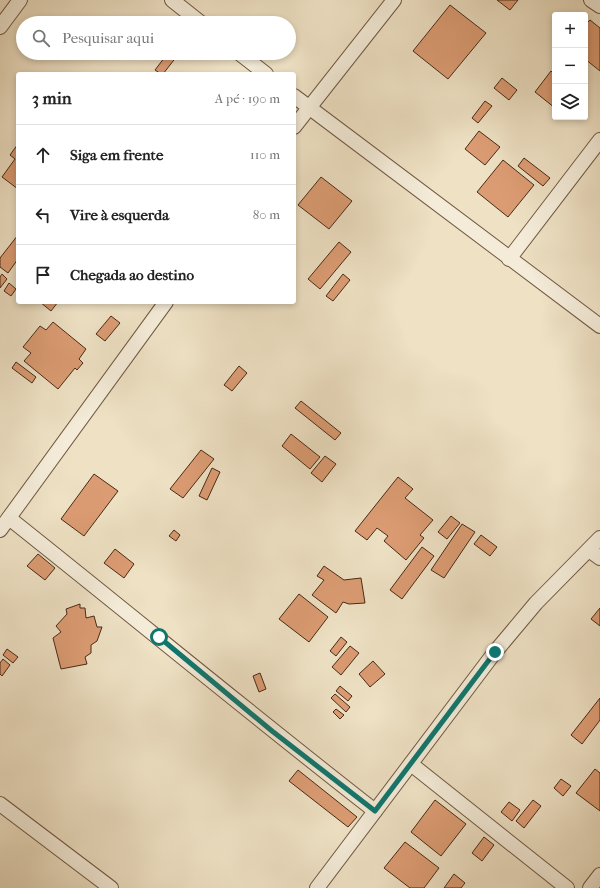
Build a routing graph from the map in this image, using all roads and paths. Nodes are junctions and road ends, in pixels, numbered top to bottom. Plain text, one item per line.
1 (20, 0) edge
2 (172, 0) edge
3 (394, 0) edge
4 (592, 0) edge
5 (600, 6) edge
6 (192, 16) edge
7 (0, 27) edge
8 (248, 60) edge
9 (263, 72) edge
10 (296, 98) edge
11 (308, 108) junction
12 (296, 124) edge
13 (600, 140) edge
14 (509, 259) junction
15 (165, 304) edge
16 (600, 326) edge
17 (9, 518) junction
18 (0, 530) edge
19 (600, 538) edge
20 (595, 554) edge
21 (411, 764) junction
22 (0, 804) edge
23 (375, 811) junction
24 (600, 875) edge
25 (111, 888) edge
26 (318, 888) edge
27 (567, 888) edge
28 (590, 888) edge

1 - 7 street
2 - 6 street
3 - 11 street
4 - 5 street
8 - 9 street
10 - 11 street
11 - 12 street
11 - 14 street
13 - 14 street
14 - 16 street
15 - 17 street
17 - 18 street
17 - 23 street
19 - 20 street
20 - 21 street
21 - 23 street
21 - 27 street
22 - 25 street
23 - 26 street
24 - 28 street

